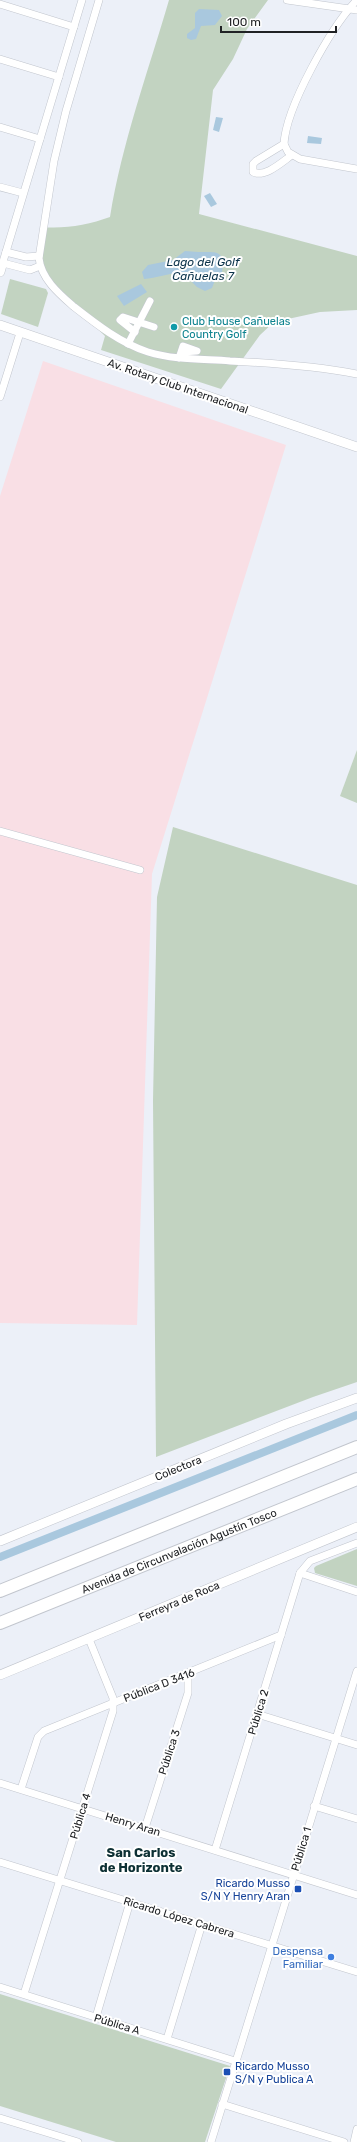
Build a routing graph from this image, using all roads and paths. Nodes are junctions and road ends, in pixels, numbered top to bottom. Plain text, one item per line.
1 (82, 0) edge
2 (99, 0) edge
3 (287, 0) edge
4 (355, 1) edge
5 (0, 4) edge
6 (348, 8) junction
7 (357, 10) edge
8 (74, 27) junction
9 (0, 59) edge
10 (59, 77) junction
11 (0, 127) edge
12 (40, 139) junction
13 (284, 144) junction
14 (292, 155) junction
15 (357, 169) edge
16 (0, 187) edge
17 (23, 193) junction
18 (6, 252) junction
19 (39, 256) junction
20 (1, 266) edge
21 (40, 266) junction
22 (0, 276) edge
23 (0, 282) edge
24 (150, 301) dead end
25 (140, 322) junction
26 (0, 325) edge
27 (154, 327) dead end
28 (135, 332) junction
29 (20, 333) junction
30 (128, 344) junction
31 (0, 368) edge
32 (8, 371) junction
33 (357, 374) edge
34 (0, 397) edge
35 (357, 447) edge
36 (0, 831) edge
37 (140, 870) dead end
38 (357, 1398) edge
39 (357, 1447) edge
40 (357, 1479) edge
41 (357, 1527) edge
42 (0, 1541) edge
43 (357, 1543) edge
44 (300, 1574) junction
45 (0, 1591) edge
46 (357, 1592) edge
47 (0, 1623) edge
48 (281, 1635) junction
49 (88, 1640) junction
50 (188, 1674) junction
51 (0, 1675) edge
52 (356, 1675) edge
53 (114, 1703) junction
54 (257, 1714) junction
55 (335, 1738) junction
56 (357, 1745) edge
57 (0, 1783) edge
58 (22, 1789) junction
59 (314, 1806) junction
60 (82, 1808) junction
61 (357, 1819) edge
62 (145, 1828) junction
63 (215, 1850) junction
64 (0, 1862) edge
65 (293, 1874) junction
66 (60, 1880) junction
67 (357, 1895) edge
68 (130, 1902) junction
69 (202, 1924) junction
70 (272, 1946) junction
71 (357, 1972) edge
72 (0, 1987) edge
73 (24, 1994) junction
74 (96, 2017) junction
75 (167, 2039) junction
76 (235, 2061) junction
77 (222, 2104) junction
78 (0, 2118) edge
79 (357, 2129) edge
80 (78, 2142) edge
81 (210, 2142) edge
82 (344, 2142) edge
83 (354, 2142) edge

1 - 8 street
2 - 19 street
3 - 6 street
4 - 6 street
5 - 8 street
6 - 7 street
6 - 13 street
8 - 10 street
9 - 10 street
10 - 12 street
11 - 12 street
12 - 17 street
13 - 14 street
13 - 14 street
14 - 15 street
16 - 17 street
17 - 18 street
18 - 19 street
18 - 20 street
19 - 21 street
20 - 21 street
21 - 30 street
22 - 23 street
24 - 25 street
25 - 27 street
25 - 28 street
25 - 28 street
26 - 29 street, Av. Rotary Club Internacional
28 - 30 street
29 - 32 street
29 - 35 street, Av. Rotary Club Internacional
30 - 33 street
31 - 32 street
32 - 34 street
36 - 37 street
38 - 42 street, Colectora
39 - 45 highway
40 - 47 highway, Avenida de Circunvalación Agustín Tosco
41 - 49 street, Ferreyra de Roca
43 - 44 street
44 - 46 street
44 - 48 street, Pública 2
48 - 50 street, Pública D 3416
48 - 54 street, Pública 2
49 - 51 street, Ferreyra de Roca
49 - 53 street
50 - 53 street, Pública D 3416
50 - 62 street, Pública 3
52 - 55 street, Pública 1
53 - 58 street, Pública D 3416
53 - 60 street, Pública 4
54 - 55 street
54 - 63 street, Pública 2
55 - 56 street
55 - 59 street, Pública 1
57 - 58 street, Henry Aran
58 - 60 street, Henry Aran
59 - 61 street
59 - 65 street, Pública 1
60 - 62 street, Henry Aran
60 - 66 street, Pública 4
62 - 63 street, Henry Aran
63 - 65 street, Henry Aran
64 - 66 street, Ricardo López Cabrera
65 - 67 street, Henry Aran
65 - 70 street, Pública 1
66 - 68 street, Ricardo López Cabrera
66 - 73 street, Pública 4
68 - 69 street, Ricardo López Cabrera
68 - 74 street
69 - 70 street, Ricardo López Cabrera
69 - 75 street
70 - 71 street, Ricardo López Cabrera
70 - 76 street, Pública 1
72 - 73 street, Pública A
73 - 74 street, Pública A
74 - 75 street, Pública A
75 - 76 street, Pública A
76 - 77 street, Pública 1
77 - 81 street, Pública 1
77 - 82 street
78 - 80 street
79 - 83 street

